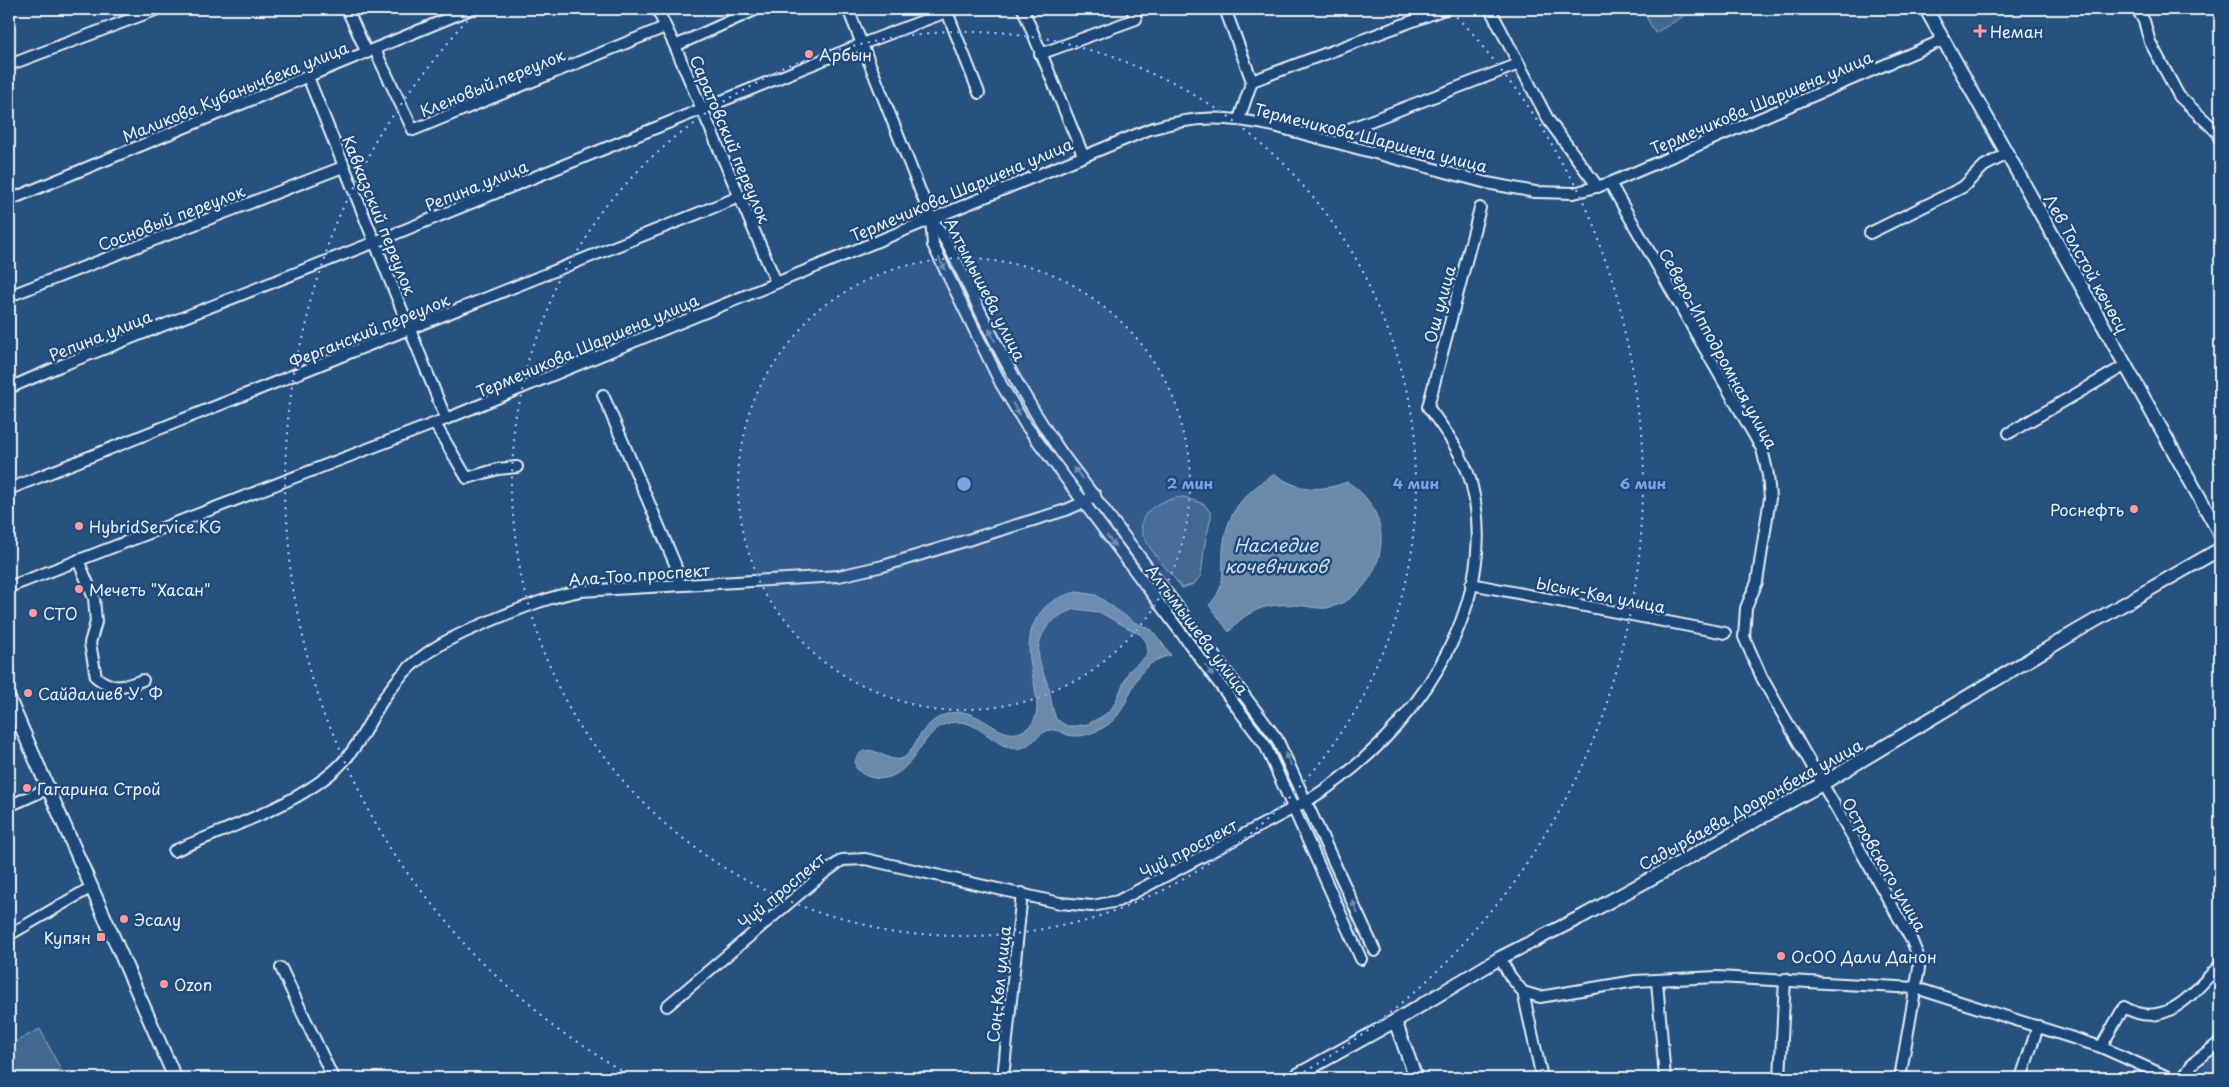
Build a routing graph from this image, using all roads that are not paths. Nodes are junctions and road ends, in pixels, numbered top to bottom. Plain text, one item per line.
1 (158, 9) edge
2 (347, 9) edge
3 (471, 9) edge
4 (657, 9) edge
5 (757, 9) edge
6 (848, 9) edge
7 (1023, 9) edge
8 (1132, 9) edge
9 (1225, 9) edge
10 (1445, 9) edge
11 (1490, 9) edge
12 (1926, 9) edge
13 (2137, 9) edge
14 (949, 10) edge
15 (665, 27) junction
16 (1943, 40) junction
17 (862, 44) junction
18 (675, 46) junction
19 (371, 51) junction
20 (1040, 54) junction
21 (1519, 64) junction
22 (9, 66) edge
23 (308, 77) junction
24 (1252, 81) junction
25 (979, 93) dead end
26 (701, 110) junction
27 (1239, 119) junction
28 (2220, 140) edge
29 (1339, 143) junction
30 (2007, 154) junction
31 (1083, 155) junction
32 (343, 167) junction
33 (1610, 183) junction
34 (1598, 187) junction
35 (739, 198) junction
36 (9, 200) edge
37 (1480, 208) dead end
38 (931, 218) junction
39 (1870, 233) dead end
40 (375, 242) junction
41 (776, 282) junction
42 (9, 296) edge
43 (411, 330) junction
44 (2126, 365) junction
45 (9, 388) edge
46 (603, 395) dead end
47 (1428, 407) joint
48 (446, 419) junction
49 (435, 424) junction
50 (2009, 433) dead end
51 (517, 467) dead end
52 (9, 489) edge
53 (1095, 495) junction
54 (1082, 503) junction
55 (2220, 534) edge
56 (2220, 549) edge
57 (78, 560) junction
58 (1472, 584) junction
59 (680, 585) junction
60 (9, 587) edge
61 (1725, 633) dead end
62 (143, 680) dead end
63 (9, 699) edge
64 (1822, 784) junction
65 (47, 789) junction
66 (1307, 801) junction
67 (9, 806) edge
68 (1294, 808) junction
69 (174, 851) dead end
70 (90, 888) junction
71 (1022, 893) junction
72 (9, 935) edge
73 (1375, 951) dead end
74 (1500, 958) junction
75 (1361, 959) dead end
76 (2220, 965) edge
77 (280, 968) dead end
78 (1785, 979) junction
79 (1657, 981) junction
80 (1916, 988) junction
81 (1523, 992) junction
82 (667, 1006) dead end
83 (1395, 1021) junction
84 (2038, 1026) junction
85 (2220, 1042) edge
86 (2101, 1047) junction
87 (175, 1078) edge
88 (333, 1078) edge
89 (1003, 1078) edge
90 (1292, 1078) edge
91 (1416, 1078) edge
92 (1542, 1078) edge
93 (1665, 1078) edge
94 (1780, 1078) edge
95 (1900, 1078) edge
96 (2021, 1078) edge
97 (2165, 1078) edge
98 (2183, 1078) edge

1 - 22 street
2 - 19 street
3 - 19 street, Маликова Кубанычбека улица
4 - 15 street, Саратовский переулок
5 - 18 street
6 - 17 street
7 - 20 street
8 - 20 street
9 - 24 street
10 - 24 street
11 - 21 street
12 - 16 main road, Лев Толстой көчөсү
13 - 28 street
14 - 17 street, Репина улица
14 - 25 street
15 - 18 street, Саратовский переулок
15 - 19 street, Кленовый переулок
16 - 30 main road, Лев Толстой көчөсү
16 - 33 street, Термечикова Шаршена улица
17 - 26 street, Репина улица
17 - 38 street
18 - 26 street, Саратовский переулок
19 - 23 street, Маликова Кубанычбека улица
20 - 31 street
21 - 29 street
21 - 34 street
23 - 32 street, Кавказский переулок
23 - 36 street, Маликова Кубанычбека улица
24 - 27 street
26 - 35 street, Саратовский переулок
26 - 40 street, Репина улица
27 - 29 street, Термечикова Шаршена улица
27 - 31 street, Термечикова Шаршена улица
29 - 34 street, Термечикова Шаршена улица
30 - 39 street
30 - 44 main road, Лев Толстой көчөсү
31 - 38 street, Термечикова Шаршена улица
32 - 40 street, Кавказский переулок
32 - 42 street, Сосновый переулок
33 - 34 street, Термечикова Шаршена улица
33 - 64 street, Северо-Ипподромная улица
35 - 41 street, Саратовский переулок
35 - 43 street, Ферганский переулок
37 - 47 street, Ош улица
38 - 41 street, Термечикова Шаршена улица
53 -> 38 street, Алтымышева улица
38 -> 54 street, Алтымышева улица
40 - 43 street, Кавказский переулок
40 - 45 street, Репина улица
41 - 48 street, Термечикова Шаршена улица
43 - 48 street, Кавказский переулок
43 - 52 street, Ферганский переулок
44 - 50 street
44 - 55 main road, Лев Толстой көчөсү
46 - 59 street
47 - 58 street, Чүй проспект
48 - 49 street, Термечикова Шаршена улица
49 - 51 street
49 - 57 street, Термечикова Шаршена улица
53 - 54 street, Ала-Тоо проспект
66 -> 53 street, Алтымышева улица
54 - 59 street, Ала-Тоо проспект
54 -> 68 street, Алтымышева улица
56 - 64 main road, Садырбаева Дооронбека улица
57 - 60 street, Термечикова Шаршена улица
57 - 62 street
58 - 61 street, Ысык-Көл улица
58 - 66 street, Чүй проспект
59 - 69 street, Ала-Тоо проспект
63 - 65 main road
64 - 74 main road, Садырбаева Дооронбека улица
64 - 80 street, Островского улица
65 - 67 street
65 - 70 main road
66 - 68 street, Чүй проспект
73 -> 66 street, Алтымышева улица
68 - 71 street, Чүй проспект
68 - 75 street, Алтымышева улица
70 - 72 street
70 - 87 main road
71 - 82 street, Чүй проспект
71 - 89 street, Соң-Көл улица
74 - 81 street
74 - 83 main road, Садырбаева Дооронбека улица
76 - 86 street
77 - 88 street
78 - 79 street
78 - 80 street
78 - 94 street
79 - 81 street
79 - 93 street
80 - 84 street
80 - 95 street, Островского улица
81 - 92 street
83 - 90 main road, Садырбаева Дооронбека улица
83 - 91 main road
84 - 86 street
84 - 96 street
85 - 98 street
86 - 97 street

